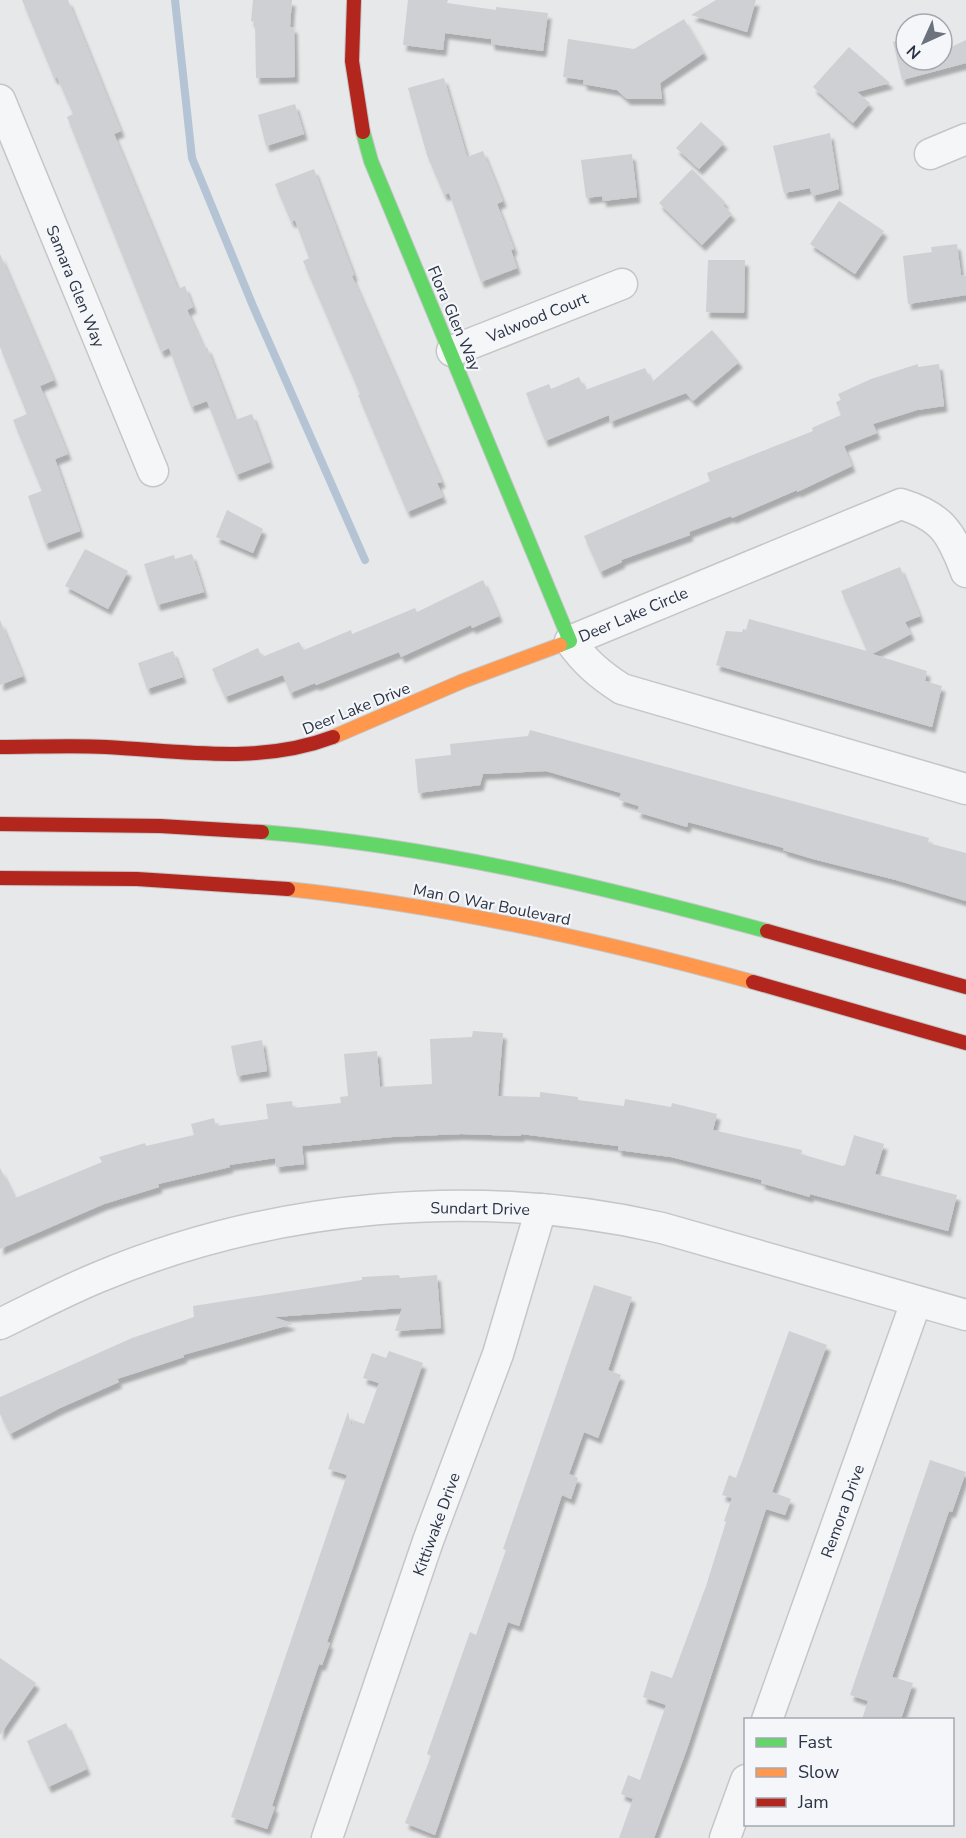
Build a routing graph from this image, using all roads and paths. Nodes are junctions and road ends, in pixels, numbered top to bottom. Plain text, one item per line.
1 (354, 0) edge
2 (0, 100) edge
3 (966, 139) edge
4 (930, 154) dead end
5 (622, 284) dead end
6 (452, 351) junction
7 (153, 471) dead end
8 (966, 572) edge
9 (570, 641) junction
10 (0, 747) edge
11 (966, 789) edge
12 (0, 824) edge
13 (0, 878) edge
14 (966, 987) edge
15 (966, 1043) edge
16 (541, 1209) junction
17 (916, 1302) junction
18 (966, 1315) edge
19 (0, 1324) edge
20 (767, 1718) edge
21 (744, 1786) edge
22 (327, 1838) edge
23 (725, 1838) edge

1 - 6 main road, Flora Glen Way
2 - 7 street, Samara Glen Way
3 - 4 street
5 - 6 street, Valwood Court
6 - 9 main road, Flora Glen Way
8 - 9 street, Deer Lake Circle
9 - 10 main road, Deer Lake Drive
9 - 11 street, Deer Lake Circle
12 - 14 main road
13 - 15 main road, Man O War Boulevard
16 - 17 street, Sundart Drive
16 - 19 street, Sundart Drive
16 - 22 street, Kittiwake Drive
17 - 18 street, Sundart Drive
17 - 20 street, Remora Drive
21 - 23 street

